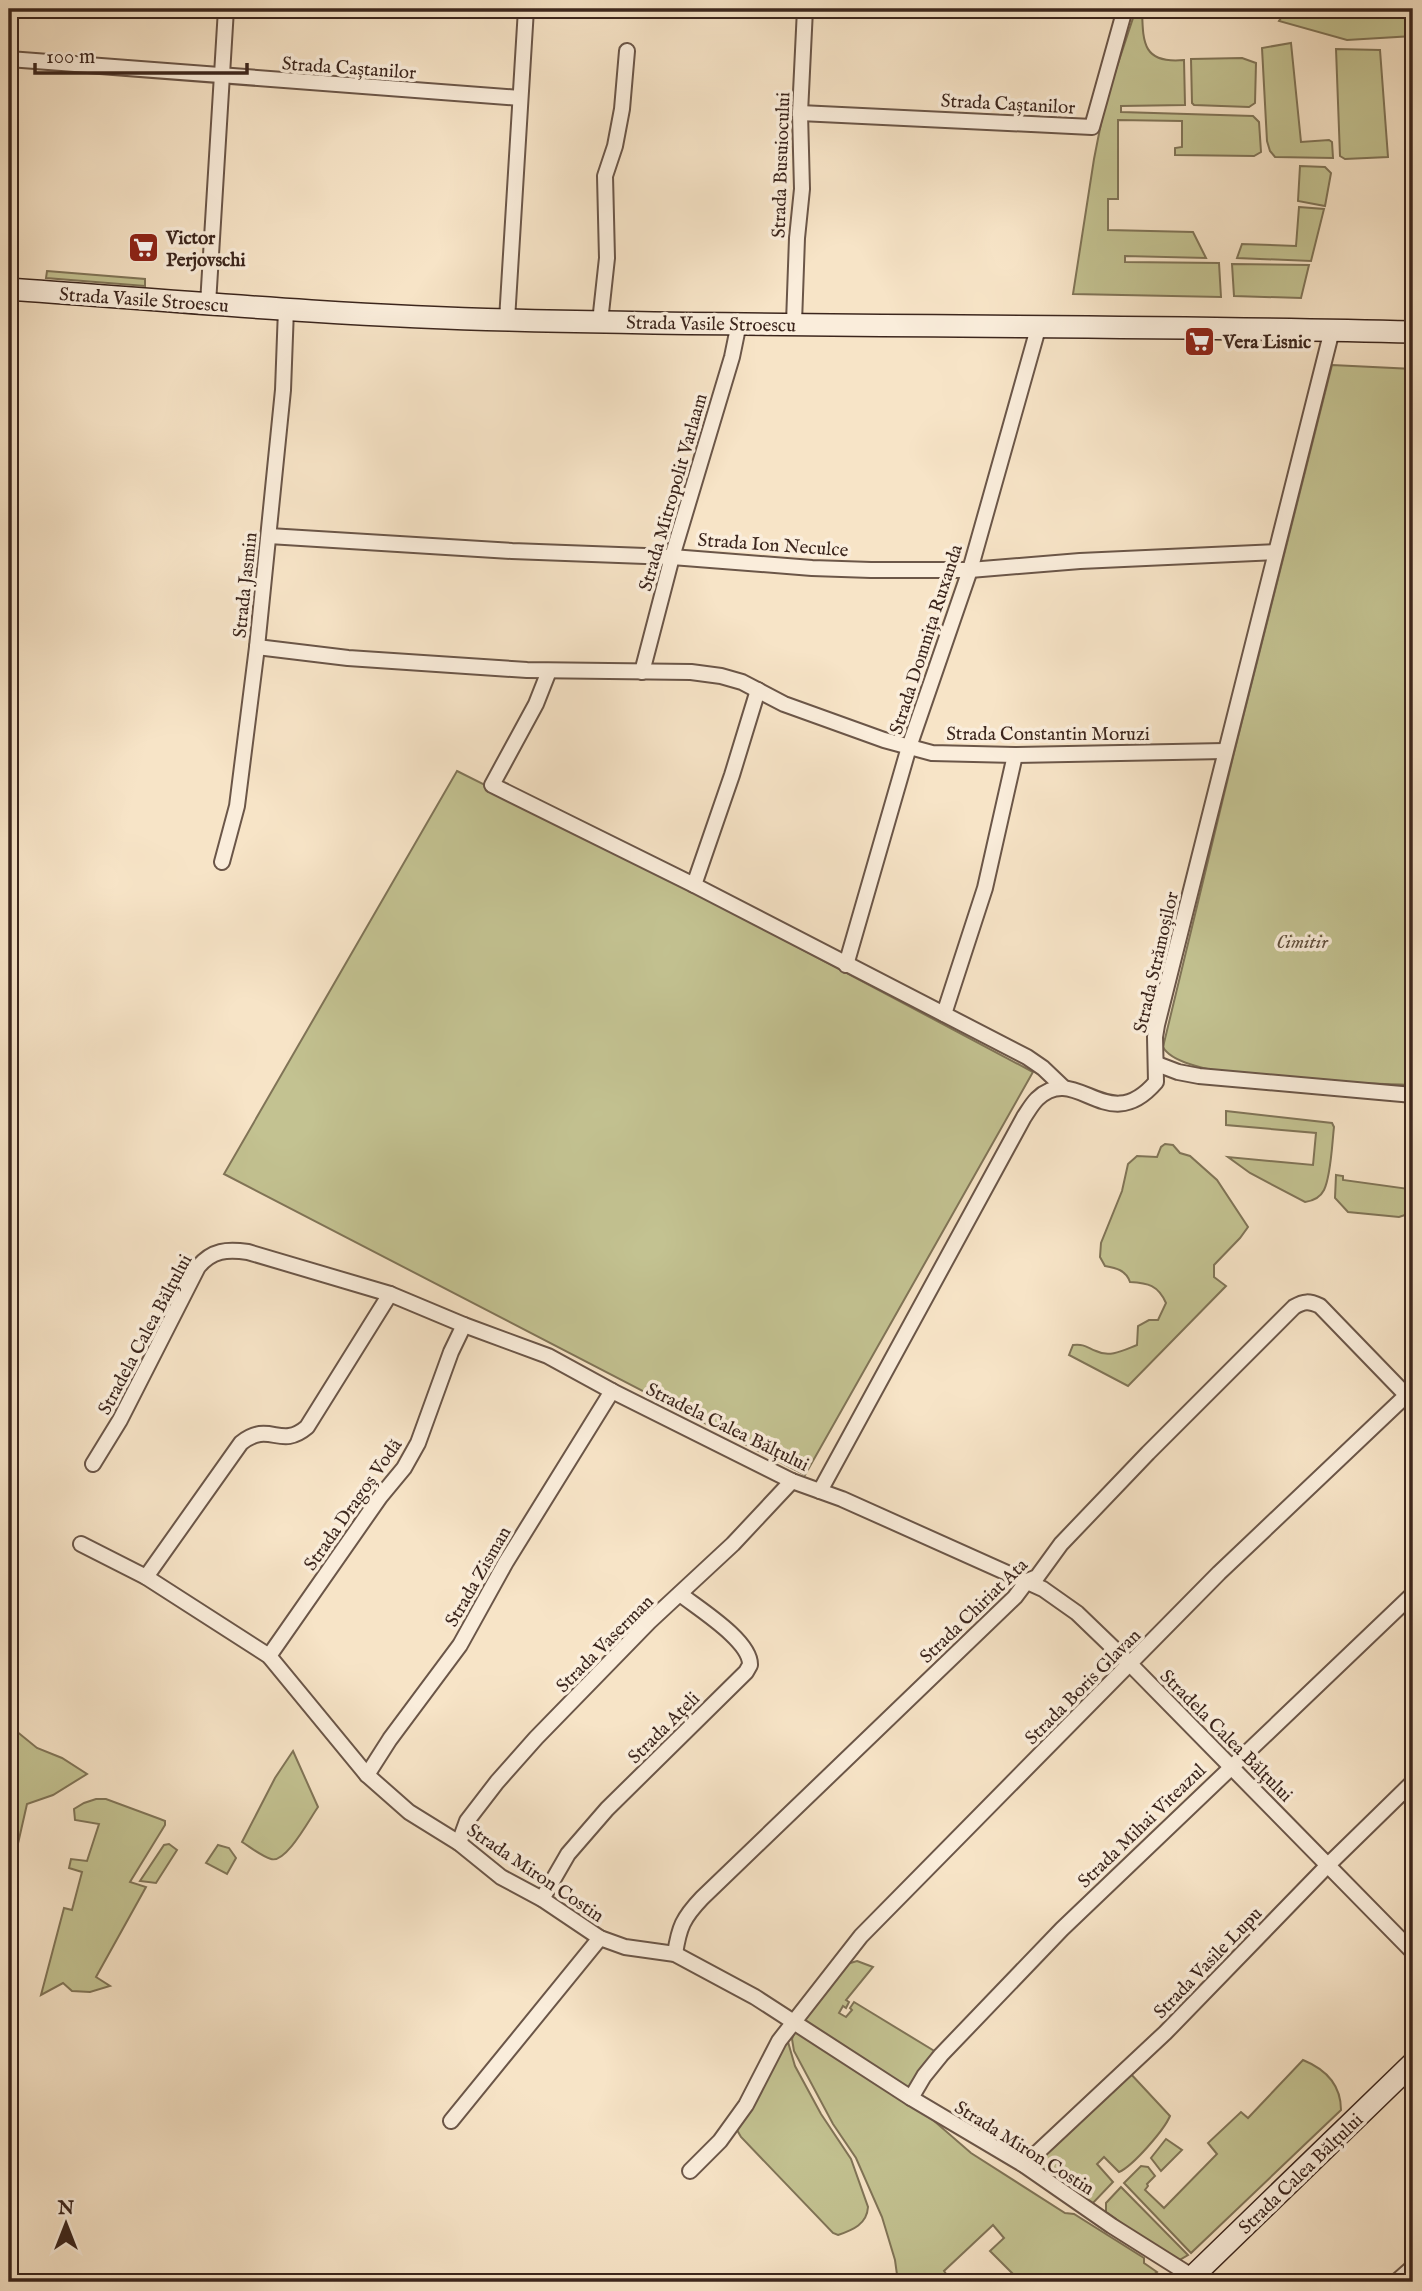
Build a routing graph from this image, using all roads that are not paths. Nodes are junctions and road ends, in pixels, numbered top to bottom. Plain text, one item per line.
1 (226, 9) edge
2 (526, 9) edge
3 (805, 9) edge
4 (1125, 9) edge
5 (627, 51) dead end
6 (9, 59) edge
7 (221, 77) junction
8 (520, 98) junction
9 (800, 113) junction
10 (9, 289) edge
11 (208, 304) junction
12 (286, 309) junction
13 (507, 320) junction
14 (600, 321) junction
15 (739, 323) junction
16 (794, 323) junction
17 (1039, 325) junction
18 (1332, 330) junction
19 (1413, 332) edge
20 (269, 536) junction
21 (1275, 551) junction
22 (672, 557) junction
23 (970, 570) junction
24 (257, 647) junction
25 (550, 671) junction
26 (642, 672) junction
27 (758, 690) junction
28 (909, 747) junction
29 (1225, 751) junction
30 (1015, 755) junction
31 (222, 863) dead end
32 (694, 885) junction
33 (846, 965) junction
34 (944, 1014) junction
35 (1157, 1063) junction
36 (1064, 1088) junction
37 (1413, 1095) edge
38 (390, 1294) junction
39 (464, 1325) junction
40 (612, 1391) junction
41 (1411, 1395) edge
42 (93, 1464) dead end
43 (792, 1481) junction
44 (820, 1491) junction
45 (81, 1544) dead end
46 (146, 1577) junction
47 (1027, 1581) junction
48 (681, 1594) junction
49 (1413, 1594) edge
50 (269, 1656) junction
51 (1131, 1665) junction
52 (1231, 1766) junction
53 (367, 1775) junction
54 (1413, 1782) edge
55 (459, 1843) junction
56 (1328, 1865) junction
57 (542, 1899) junction
58 (600, 1938) junction
59 (1413, 1952) edge
60 (676, 1954) junction
61 (792, 2023) junction
62 (1413, 2063) edge
63 (911, 2098) junction
64 (452, 2121) dead end
65 (1024, 2165) junction
66 (690, 2171) dead end
67 (1413, 2267) edge
68 (1190, 2280) edge
69 (1396, 2282) edge

1 - 7 street
2 - 8 street
3 - 9 street, Strada Busuiocului
4 - 9 street, Strada Caștanilor
5 - 14 street
6 - 7 street, Strada Caștanilor
7 - 8 street, Strada Caștanilor
7 - 11 street
8 - 13 street
9 - 16 street, Strada Busuiocului
10 - 11 main road, Strada Vasile Stroescu
11 - 12 main road, Strada Vasile Stroescu
12 - 13 main road, Strada Vasile Stroescu
12 - 20 street, Strada Jasmin
13 - 14 main road, Strada Vasile Stroescu
14 - 15 main road, Strada Vasile Stroescu
15 - 16 main road, Strada Vasile Stroescu
15 - 22 street, Strada Mitropolit Varlaam
16 - 17 main road, Strada Vasile Stroescu
17 - 18 main road, Strada Vasile Stroescu
17 - 23 street, Strada Domnița Ruxanda
18 - 19 main road, Strada Vasile Stroescu
18 - 21 street, Strada Strămoșilor
20 - 22 street, Strada Ion Neculce
20 - 24 street, Strada Jasmin
21 - 23 street, Strada Ion Neculce
21 - 29 street, Strada Strămoșilor
22 - 23 street, Strada Ion Neculce
22 - 26 street, Strada Mitropolit Varlaam
23 - 28 street, Strada Domnița Ruxanda
24 - 25 street, Strada Constantin Moruzi
24 - 31 street, Strada Jasmin
25 - 26 street, Strada Constantin Moruzi
25 - 32 street
26 - 27 street, Strada Constantin Moruzi
27 - 28 street, Strada Constantin Moruzi
27 - 32 street
28 - 30 street, Strada Constantin Moruzi
28 - 33 street, Strada Domnița Ruxanda
29 - 30 street, Strada Constantin Moruzi
29 - 35 street, Strada Strămoșilor
30 - 34 street
32 - 33 street
33 - 34 street
34 - 36 street
35 - 36 street, Strada Strămoșilor
35 - 37 street
36 - 44 street
38 - 39 street, Stradela Calea Bălțului
38 - 42 street, Stradela Calea Bălțului
38 - 46 street
39 - 40 street, Stradela Calea Bălțului
39 - 50 street, Strada Dragoș Vodă
40 - 43 street, Stradela Calea Bălțului
40 - 53 street, Strada Zisman
41 - 47 street, Strada Chiriat Ata
41 - 51 street, Strada Boris Glavan
43 - 44 street, Stradela Calea Bălțului
43 - 48 street, Strada Vaserman
44 - 47 street, Stradela Calea Bălțului
45 - 46 street, Strada Miron Costin
46 - 50 street, Strada Miron Costin
47 - 51 street, Stradela Calea Bălțului
47 - 60 street, Strada Chiriat Ata
48 - 55 street, Strada Vaserman
48 - 57 street, Strada Ațeli
49 - 52 street, Strada Mihai Viteazul
50 - 53 street, Strada Miron Costin
51 - 52 street, Stradela Calea Bălțului
51 - 61 street, Strada Boris Glavan
52 - 56 street, Stradela Calea Bălțului
52 - 63 street, Strada Mihai Viteazul
53 - 55 street, Strada Miron Costin
54 - 56 street, Strada Vasile Lupu
55 - 57 street, Strada Miron Costin
56 - 59 street, Stradela Calea Bălțului
56 - 65 street, Strada Vasile Lupu
57 - 58 street, Strada Miron Costin
58 - 60 street, Strada Miron Costin
58 - 64 street
60 - 61 street, Strada Miron Costin
61 - 63 street, Strada Miron Costin
61 - 66 street, Strada Boris Glavan
62 - 68 main road, Strada Calea Bălțului
63 - 65 street, Strada Miron Costin
65 - 68 street, Strada Miron Costin
67 - 69 street

